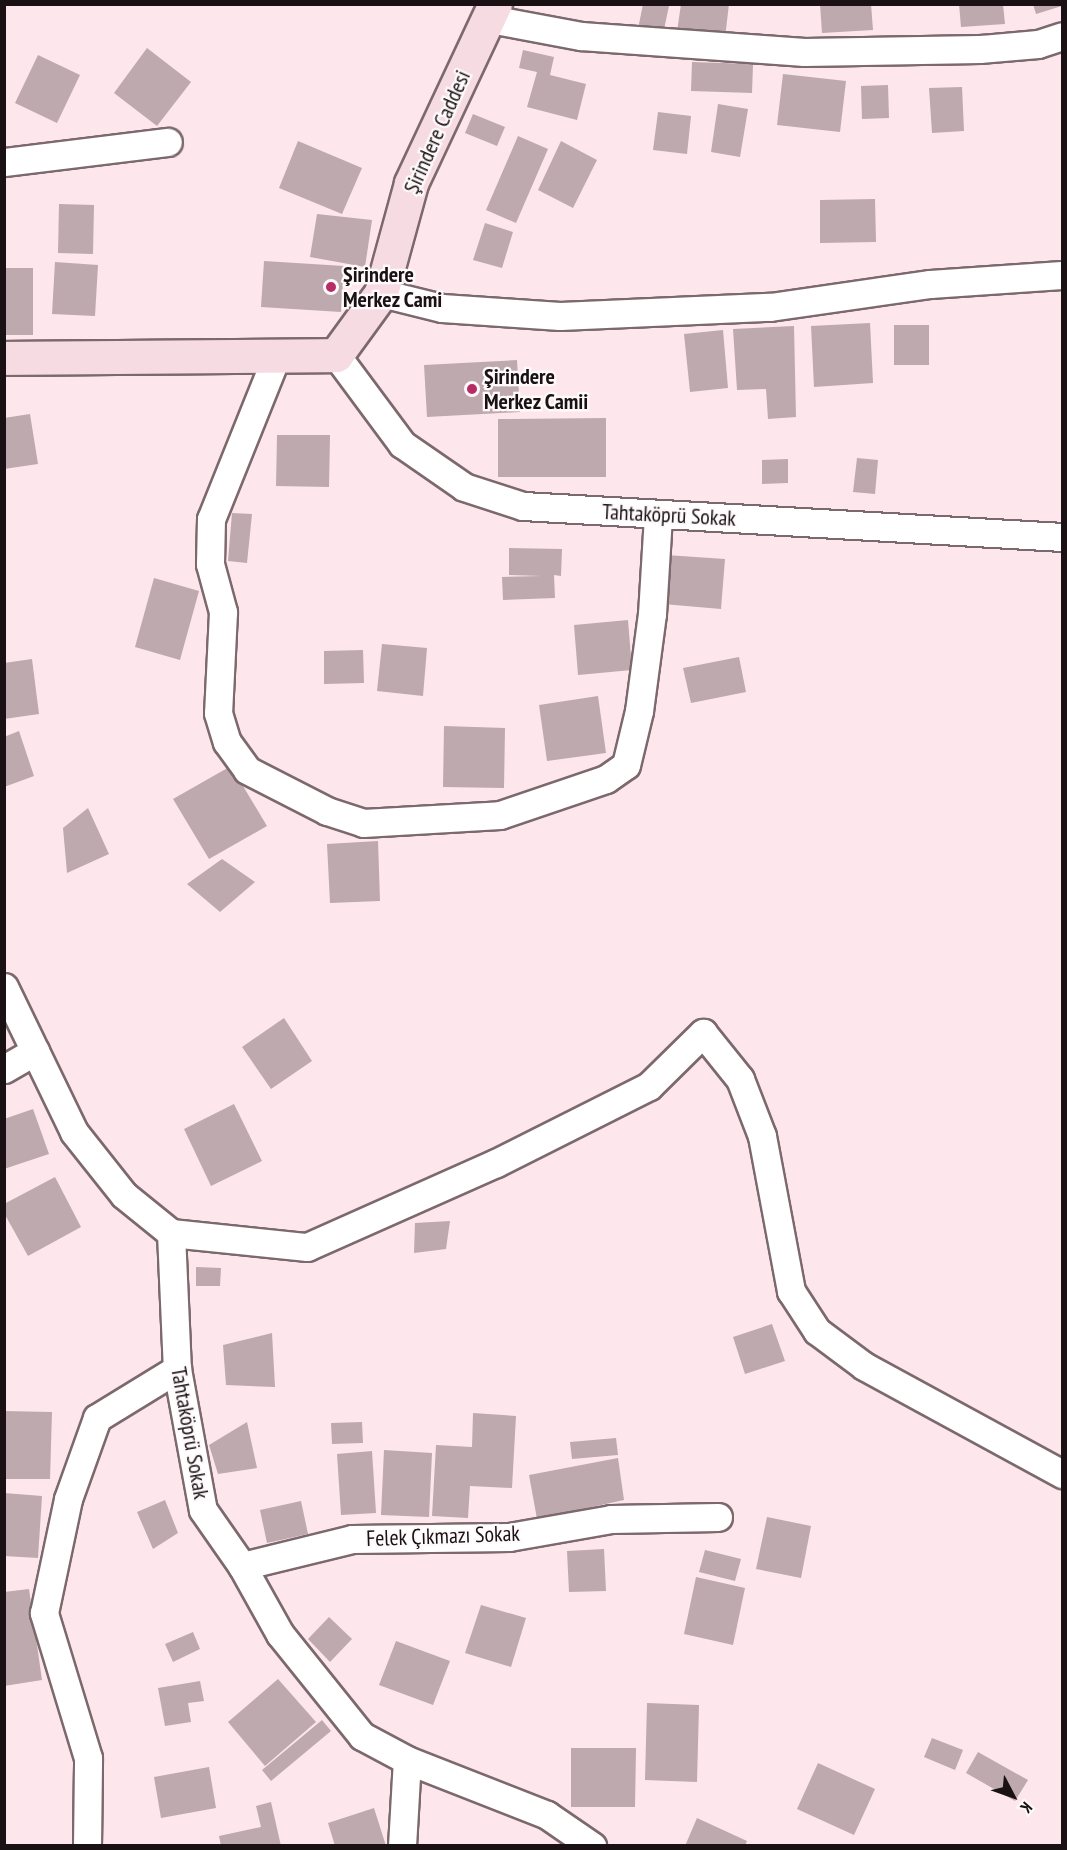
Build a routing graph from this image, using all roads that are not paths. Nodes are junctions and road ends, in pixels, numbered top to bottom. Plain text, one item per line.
1 (493, 12) edge
2 (1062, 36) edge
3 (168, 142) dead end
4 (4, 162) edge
5 (1062, 275) edge
6 (381, 293) junction
7 (277, 355) junction
8 (336, 356) junction
9 (4, 358) edge
10 (658, 514) junction
11 (1062, 537) edge
12 (4, 987) edge
13 (35, 1051) junction
14 (4, 1069) edge
15 (171, 1233) junction
16 (177, 1369) junction
17 (1062, 1474) edge
18 (718, 1517) dead end
19 (242, 1566) junction
20 (407, 1760) junction
21 (87, 1845) edge
22 (402, 1845) edge
23 (592, 1845) edge

1 - 2 street
1 - 6 street, Şirindere Caddesi
3 - 4 street
5 - 6 street
6 - 8 street, Şirindere Caddesi
7 - 8 street
7 - 9 street
7 - 10 street
8 - 10 street, Tahtaköprü Sokak
10 - 11 street, Tahtaköprü Sokak
12 - 13 street
13 - 14 street
13 - 15 street
15 - 16 street, Tahtaköprü Sokak
15 - 17 street
16 - 19 street, Tahtaköprü Sokak
16 - 21 street
18 - 19 street, Felek Çıkmazı Sokak
19 - 20 street, Tahtaköprü Sokak
20 - 22 street
20 - 23 street, Tahtaköprü Sokak

